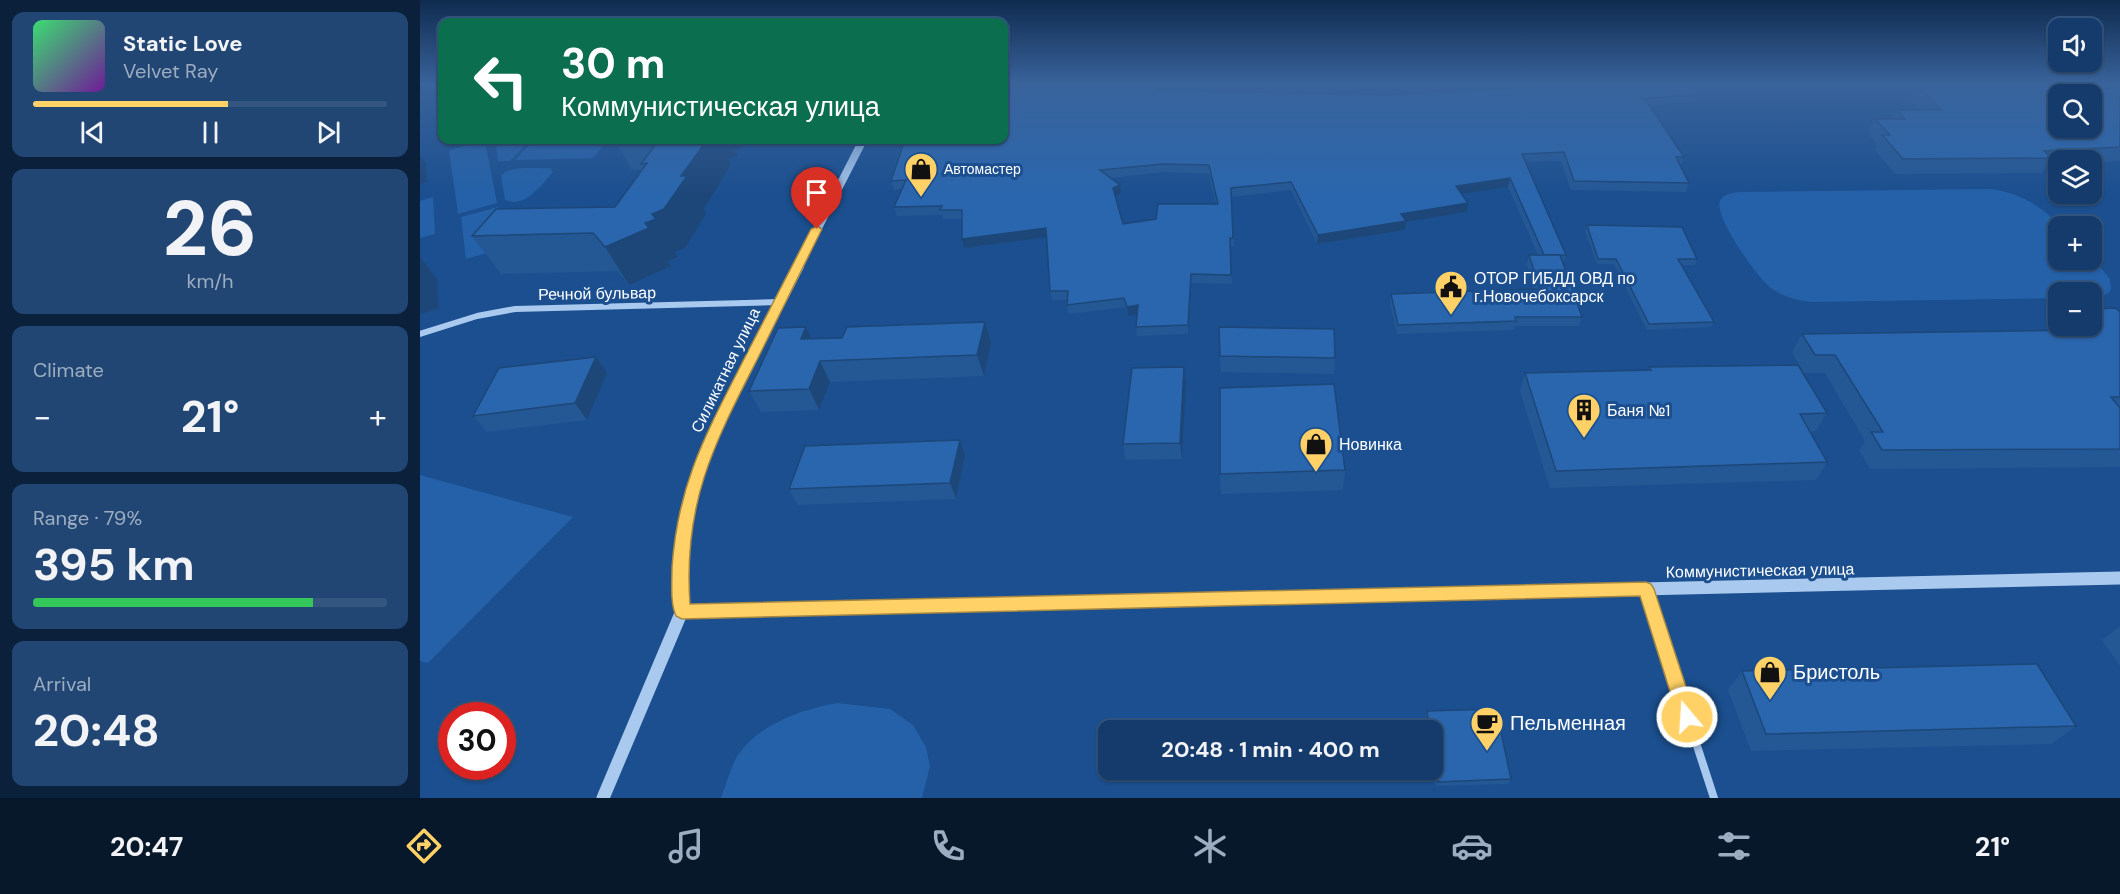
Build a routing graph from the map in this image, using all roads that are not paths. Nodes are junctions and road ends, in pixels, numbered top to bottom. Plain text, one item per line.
1 (861, 144) edge
2 (779, 302) junction
3 (420, 334) edge
4 (2120, 578) edge
5 (1646, 589) junction
6 (682, 611) junction
7 (603, 798) edge
8 (1714, 798) edge

1 - 2 street, Силикатная улица
2 - 3 street, Речной бульвар
2 - 6 street, Силикатная улица
4 - 5 street, Коммунистическая улица
5 - 6 street, Коммунистическая улица
5 - 8 street
6 - 7 street, Силикатная улица

